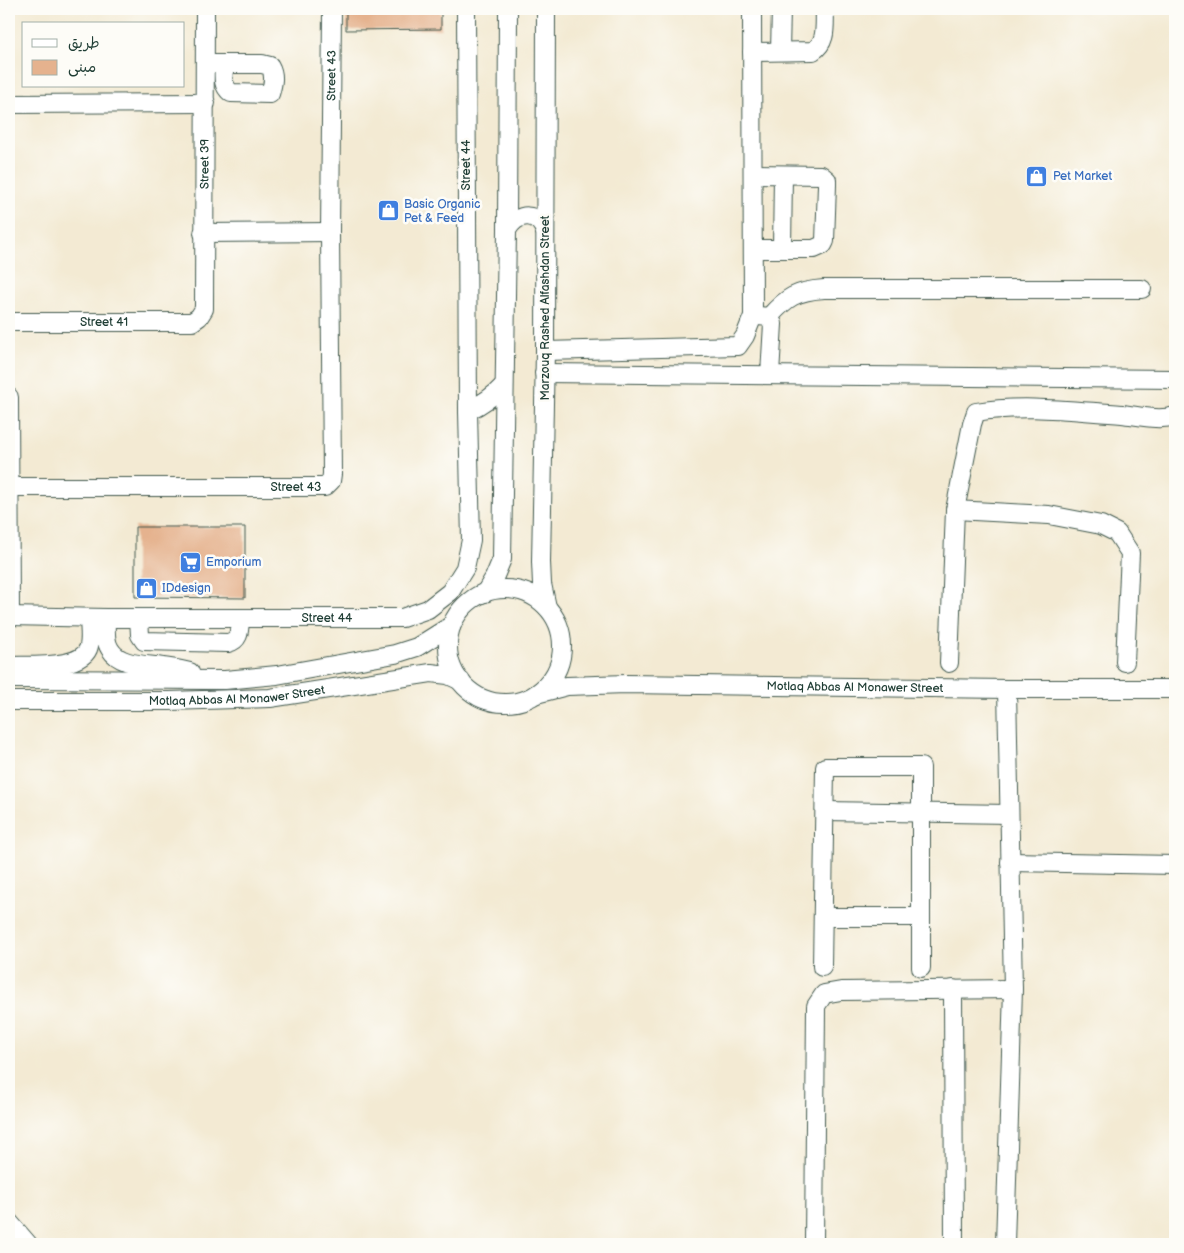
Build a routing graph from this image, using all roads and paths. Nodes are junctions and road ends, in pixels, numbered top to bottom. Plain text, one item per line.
1 (205, 9) edge
2 (332, 9) edge
3 (466, 9) edge
4 (508, 9) edge
5 (546, 9) edge
6 (752, 9) edge
7 (780, 9) edge
8 (825, 9) edge
9 (752, 52) junction
10 (780, 52) junction
11 (206, 64) junction
12 (224, 64) dead end
13 (206, 103) junction
14 (9, 104) edge
15 (752, 174) junction
16 (783, 175) junction
17 (507, 230) junction
18 (330, 232) junction
19 (545, 232) junction
20 (203, 233) junction
21 (753, 249) junction
22 (782, 249) junction
23 (1142, 288) dead end
24 (198, 317) joint
25 (761, 317) junction
26 (9, 322) edge
27 (545, 351) junction
28 (544, 373) junction
29 (770, 374) junction
30 (1175, 379) edge
31 (504, 385) junction
32 (9, 396) edge
33 (468, 411) junction
34 (1175, 416) edge
35 (503, 427) junction
36 (10, 487) edge
37 (955, 510) junction
38 (484, 593) junction
39 (546, 607) junction
40 (9, 616) edge
41 (97, 618) junction
42 (139, 618) junction
43 (240, 618) junction
44 (452, 625) junction
45 (1125, 662) dead end
46 (949, 663) dead end
47 (9, 666) edge
48 (9, 679) edge
49 (225, 680) junction
50 (460, 681) junction
51 (1006, 690) junction
52 (1175, 690) edge
53 (536, 694) junction
54 (9, 701) edge
55 (825, 811) junction
56 (921, 813) junction
57 (1009, 814) junction
58 (1010, 862) junction
59 (1175, 865) edge
60 (823, 916) junction
61 (921, 916) junction
62 (822, 967) dead end
63 (921, 968) dead end
64 (1013, 989) junction
65 (953, 990) junction
66 (9, 1222) edge
67 (28, 1244) edge
68 (814, 1244) edge
69 (954, 1244) edge
70 (1005, 1244) edge

1 - 11 street, Street 39
2 - 18 street, Street 43
3 - 33 street, Street 44
4 - 17 street
5 - 19 street, Marzouq Rashed Alfashdan Street
6 - 9 street
7 - 10 street
8 - 10 street
9 - 10 street
9 - 15 street
11 - 12 street
11 - 13 street, Street 39
13 - 14 street
13 - 20 street, Street 39
15 - 16 street
15 - 21 street
16 - 22 street
16 - 22 street
17 - 19 street
17 - 31 street
18 - 20 street
18 - 36 street, Street 43
19 - 27 street, Marzouq Rashed Alfashdan Street
20 - 24 street, Street 39
21 - 22 street
21 - 25 street
23 - 25 street
24 - 26 street, Street 41
25 - 27 street
25 - 29 street
27 - 28 street, Marzouq Rashed Alfashdan Street
28 - 29 street
28 - 39 street, Marzouq Rashed Alfashdan Street
29 - 30 street
31 - 33 street
31 - 35 street
32 - 36 street
33 - 35 street
33 - 43 street, Street 44
34 - 37 street
35 - 38 street
36 - 40 street
37 - 45 street
37 - 46 street
38 - 39 street
38 - 44 street
39 - 53 street
40 - 41 street, Street 44
41 - 42 street, Street 44
41 - 47 street
41 - 49 street
42 - 43 street, Street 44
42 - 43 street
44 - 49 street, Motlaq Abbas Al Monawer Street
44 - 50 street
48 - 49 street, Motlaq Abbas Al Monawer Street
50 - 53 street
50 - 54 street, Motlaq Abbas Al Monawer Street
51 - 52 street, Motlaq Abbas Al Monawer Street
51 - 53 street, Motlaq Abbas Al Monawer Street
51 - 57 street
55 - 56 street
55 - 56 street
55 - 60 street
56 - 57 street
56 - 61 street
57 - 58 street
58 - 59 street
58 - 64 street
60 - 61 street
60 - 62 street
61 - 63 street
64 - 65 street
64 - 70 street
65 - 68 street
65 - 69 street
66 - 67 street

